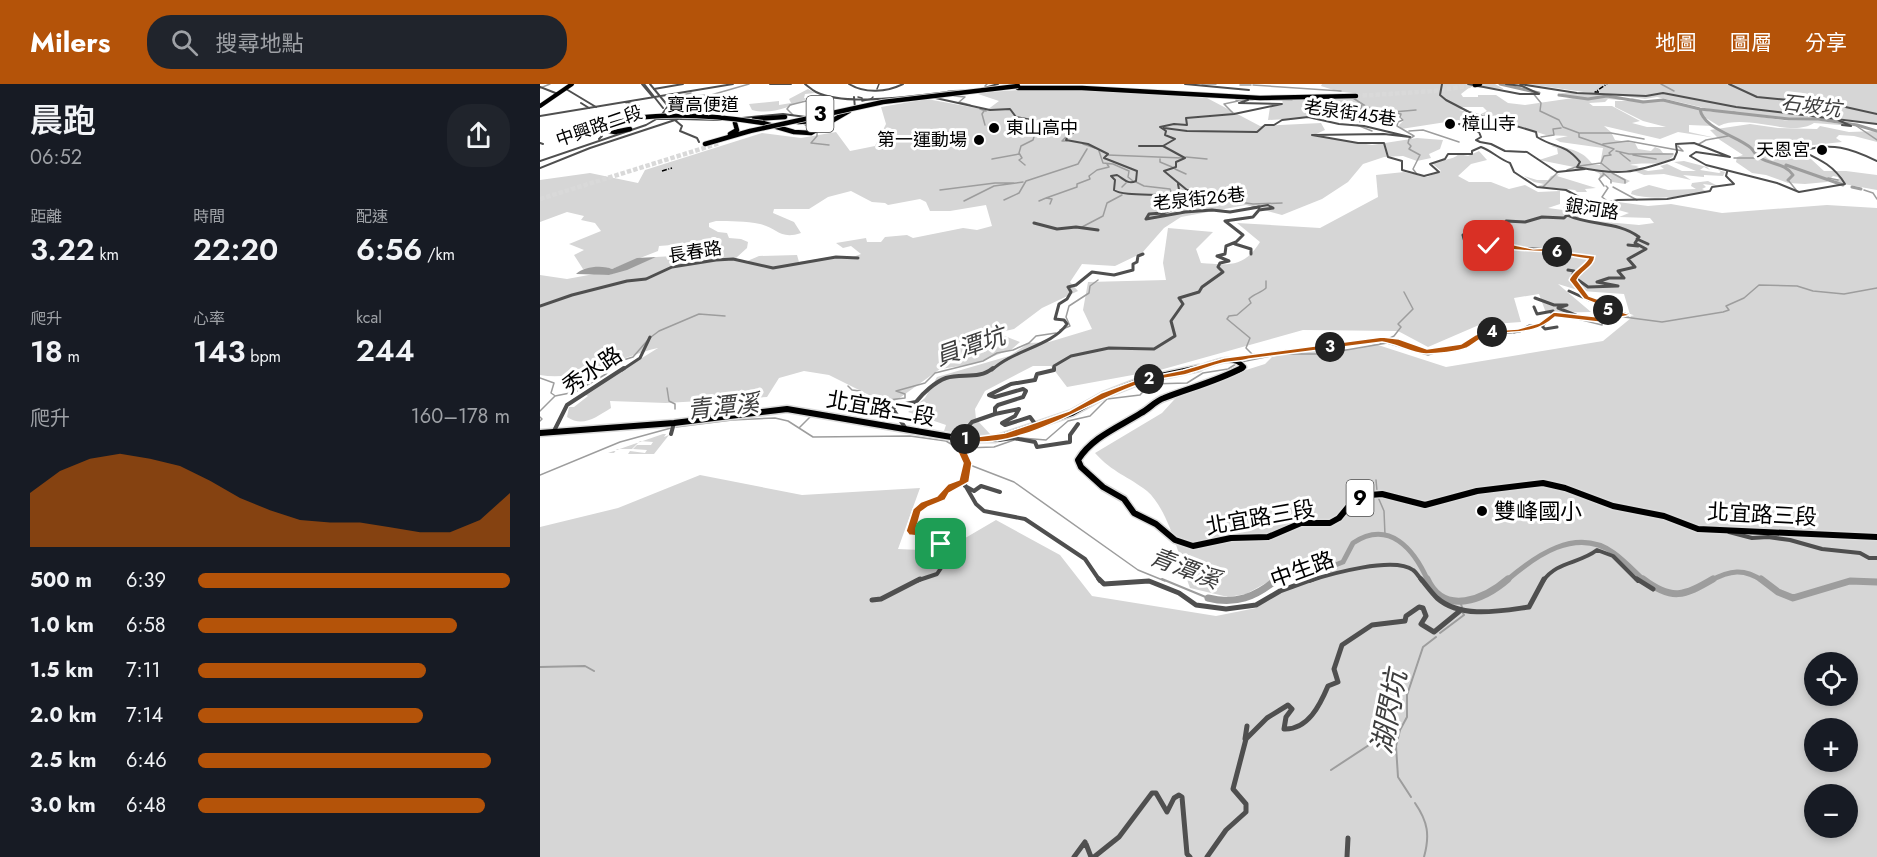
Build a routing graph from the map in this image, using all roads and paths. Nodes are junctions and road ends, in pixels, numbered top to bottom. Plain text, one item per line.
1 (571, 84) edge
2 (646, 84) edge
3 (683, 84) edge
4 (733, 84) edge
5 (770, 84) edge
6 (791, 84) edge
7 (805, 84) edge
8 (849, 84) edge
9 (879, 84) edge
10 (903, 84) edge
11 (999, 84) edge
12 (1185, 84) edge
13 (1442, 84) edge
14 (1468, 84) edge
15 (1506, 84) edge
16 (1520, 84) edge
17 (1730, 84) edge
18 (541, 87) edge
19 (1018, 87) junction
20 (654, 89) junction
21 (566, 90) junction
22 (1247, 90) dead end
23 (557, 94) junction
24 (1354, 94) tunnel mouth
25 (922, 95) junction
26 (1183, 95) junction
27 (1332, 95) junction
28 (660, 96) junction
29 (653, 97) junction
30 (856, 97) junction
31 (1211, 97) dead end
32 (1230, 98) dead end
33 (1260, 98) junction
34 (891, 100) junction
35 (1247, 100) dead end
36 (625, 102) junction
37 (581, 103) dead end
38 (540, 105) edge
39 (596, 107) junction
40 (589, 108) junction
41 (859, 108) junction
42 (664, 110) junction
43 (1877, 114) edge
44 (1812, 115) junction
45 (540, 116) edge
46 (787, 116) junction
47 (638, 117) junction
48 (632, 118) junction
49 (657, 118) junction
50 (679, 119) junction
51 (710, 119) junction
52 (734, 121) junction
53 (764, 123) junction
54 (790, 123) junction
55 (1459, 124) dead end
56 (1877, 124) edge
57 (1842, 126) dead end
58 (1160, 127) junction
59 (602, 128) junction
60 (630, 129) junction
61 (820, 129) junction
62 (753, 132) junction
63 (615, 135) junction
64 (600, 139) junction
65 (699, 142) dead end
66 (717, 142) junction
67 (1480, 142) junction
68 (705, 144) dead end
69 (1139, 146) dead end
70 (1163, 146) junction
71 (1481, 147) junction
72 (564, 151) junction
73 (540, 160) edge
74 (1877, 161) edge
75 (540, 168) edge
76 (1585, 169) junction
77 (1727, 172) junction
78 (1178, 184) junction
79 (1034, 223) dead end
80 (1098, 230) dead end
81 (1467, 230) dead end
82 (1464, 239) junction
83 (1234, 243) junction
84 (1628, 245) dead end
85 (1646, 246) junction
86 (1143, 254) dead end
87 (1251, 254) dead end
88 (858, 258) dead end
89 (1568, 270) dead end
90 (1573, 277) junction
91 (1569, 291) dead end
92 (1535, 298) dead end
93 (1598, 302) junction
94 (540, 306) edge
95 (1534, 307) dead end
96 (1550, 316) junction
97 (1578, 317) junction
98 (1541, 325) junction
99 (1557, 327) dead end
100 (650, 338) dead end
101 (1240, 361) junction
102 (995, 414) junction
103 (673, 423) junction
104 (1078, 424) dead end
105 (1036, 426) junction
106 (968, 427) dead end
107 (906, 429) junction
108 (554, 432) junction
109 (670, 432) dead end
110 (540, 433) edge
111 (957, 439) junction
112 (986, 440) junction
113 (964, 484) junction
114 (1000, 492) dead end
115 (1726, 530) junction
116 (1877, 537) edge
117 (1877, 558) edge
118 (1653, 589) dead end
119 (872, 600) dead end
120 (1461, 610) junction
121 (1247, 726) dead end
122 (1244, 743) junction
123 (1348, 838) dead end
124 (1350, 849) dead end
125 (1074, 857) edge
126 (1092, 857) edge
127 (1190, 857) edge
128 (1207, 857) edge
129 (1349, 857) edge

1 - 21 main road
1 - 23 main road
2 - 20 street
2 - 29 street, 中興路二段
2 - 42 street, bridge
3 - 20 street
4 - 28 street
5 - 6 street
7 - 30 street
8 - 10 street
9 - 30 street, bridge
11 - 25 street
12 - 22 street
13 - 76 street
14 - 15 street
16 - 44 street
17 - 43 street
18 - 23 street
19 - 26 highway, 3
19 - 27 highway, 3
19 - 34 highway, 3, bridge
19 - 41 highway, 3, bridge
20 - 28 street
21 - 23 main road
21 - 39 street
23 - 38 main road
24 - 27 highway, 3
25 - 30 street
25 - 78 street, 老泉街26巷
26 - 31 highway
26 - 33 highway, 3
27 - 33 highway, 3
28 - 29 street
28 - 29 street
28 - 42 street, 中興路二段
29 - 36 street
29 - 42 street, 中興路二段
30 - 46 street, 寶高便道
32 - 33 highway
34 - 46 highway, bridge
34 - 62 highway, 3, bridge
35 - 58 street, 老泉街45巷
36 - 39 street
36 - 47 street
37 - 40 street
39 - 40 street
40 - 45 street
41 - 54 highway, 3, bridge
41 - 61 highway, bridge
42 - 49 street, 中興路二段
42 - 50 street
44 - 56 street
44 - 57 street
46 - 50 street, 寶高便道
46 - 52 highway, bridge
47 - 48 street, 寶高便道
47 - 49 street, 寶高便道
48 - 60 street
48 - 64 street, 寶高便道
49 - 50 street, 寶高便道
49 - 60 street, 中興路二段
49 - 63 street, 中興路二段
50 - 63 street
50 - 65 street
51 - 52 highway, bridge
51 - 53 highway, bridge
51 - 59 highway, bridge
52 - 53 highway, bridge
52 - 59 highway, bridge
52 - 66 highway
53 - 61 highway
54 - 61 highway, bridge
54 - 62 highway, 3, bridge
55 - 67 street
58 - 70 street
58 - 71 street, 老泉街45巷
59 - 60 highway
59 - 63 highway
59 - 64 highway
60 - 63 street, 中興路二段
62 - 66 highway, 3
63 - 64 street, 中興路二段
63 - 72 street
63 - 73 street, 中興路二段
63 - 75 street
64 - 72 street, 中興路二段
66 - 68 highway, 3
67 - 71 street
67 - 76 street
69 - 70 street
70 - 78 street, 老泉街26巷
71 - 77 street
72 - 73 street, 中興路二段
74 - 77 street
76 - 77 street
78 - 83 street, 老泉街26巷
79 - 80 street
81 - 82 street
82 - 85 street, 銀河路
82 - 90 street
83 - 87 street
83 - 102 street
84 - 85 street
85 - 90 street
86 - 107 street
88 - 94 street, 長春路
89 - 90 street
90 - 93 street
91 - 93 street
92 - 97 street
93 - 97 street
95 - 96 street
96 - 97 street
96 - 98 street
98 - 99 street
98 - 101 street
100 - 108 street, 秀水路
101 - 105 main road, 北宜路二段
101 - 115 main road, 北宜路三段 / 9
102 - 105 street
102 - 106 street
103 - 107 main road, 北宜路二段
103 - 108 main road, 北宜路二段
103 - 109 street
104 - 112 street
105 - 112 main road, 北宜路二段
107 - 111 main road, 北宜路二段
108 - 110 main road, 北宜路二段
111 - 112 main road, 北宜路二段
111 - 113 street
113 - 114 street
113 - 119 street
113 - 120 street, 中生路
115 - 116 main road, 北宜路三段 / 9
115 - 117 street
118 - 120 street, 中生路
120 - 122 street
121 - 122 street
122 - 128 street
123 - 129 street
124 - 129 street
125 - 126 street
126 - 127 street

